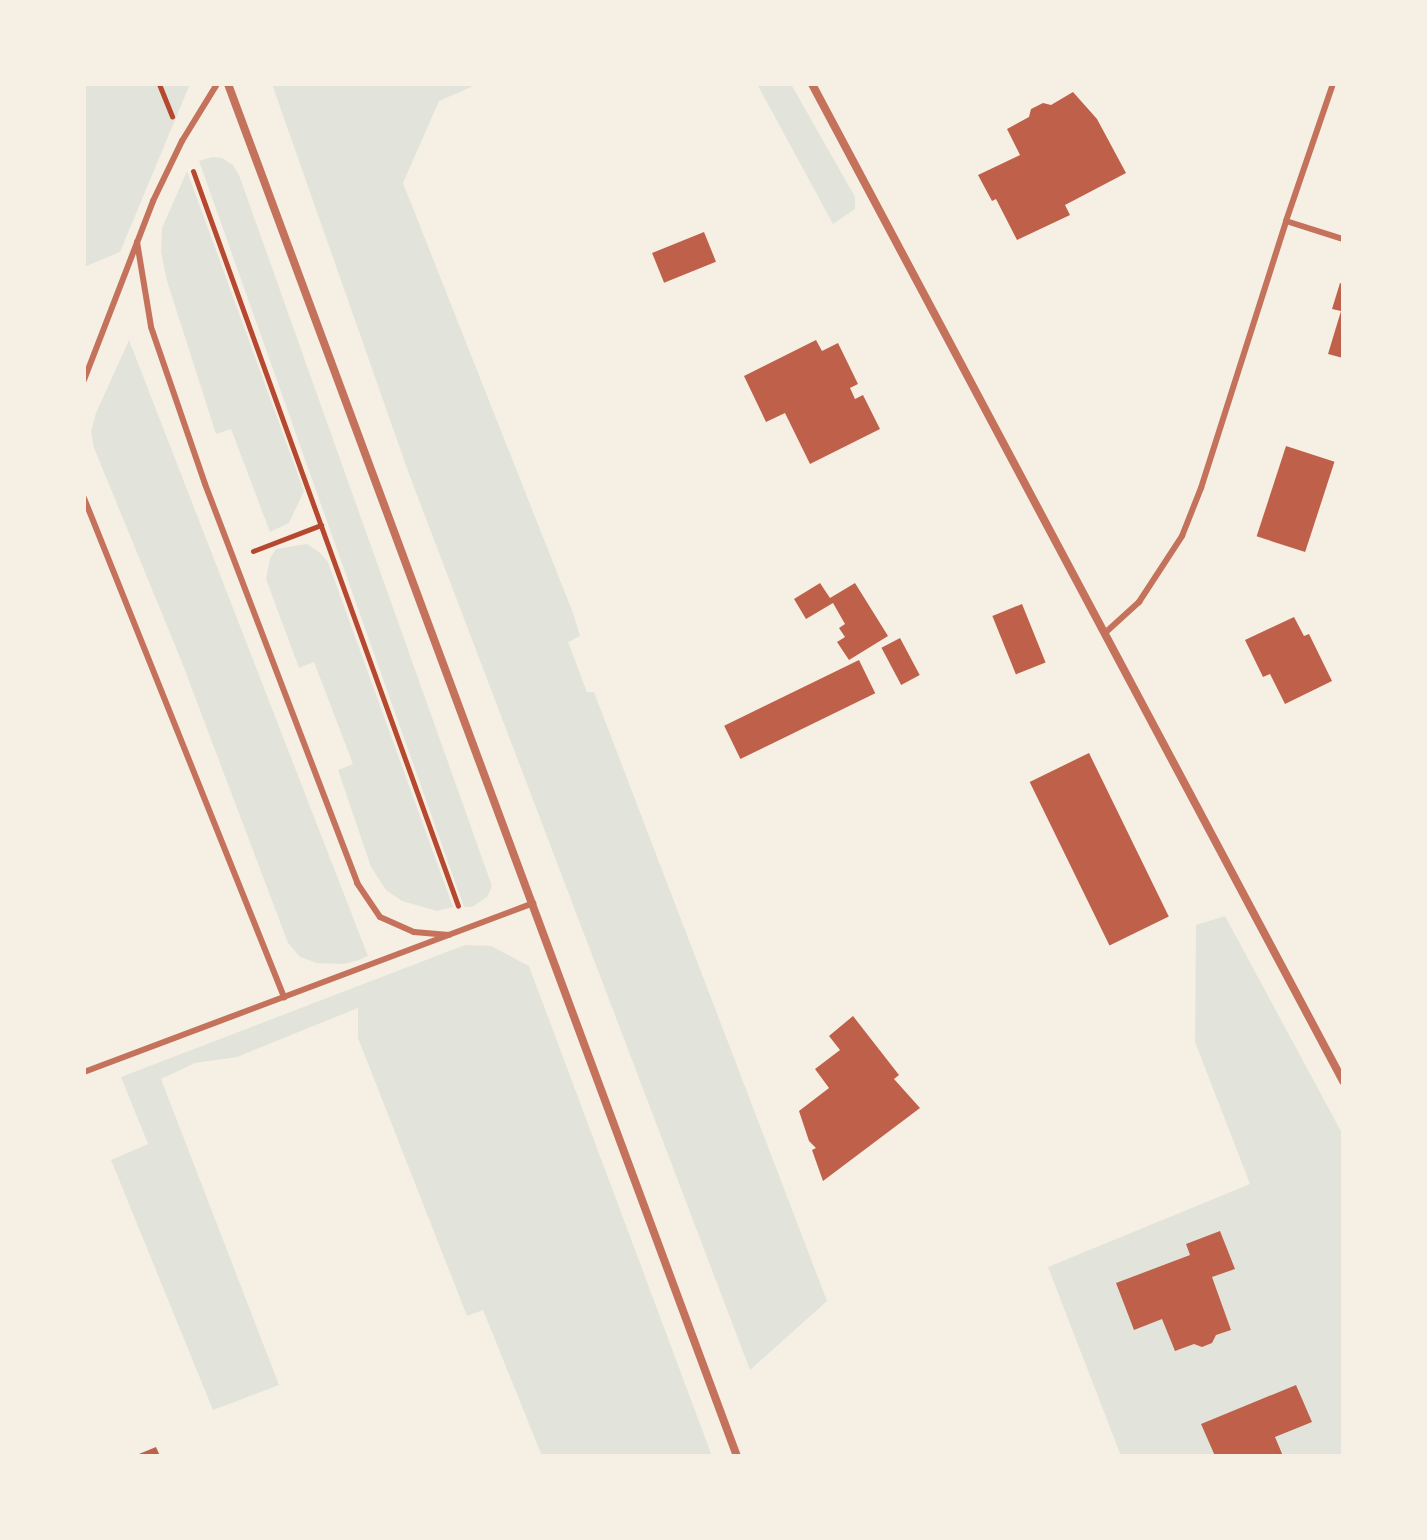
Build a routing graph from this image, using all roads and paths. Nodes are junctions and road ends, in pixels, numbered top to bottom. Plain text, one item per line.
1 (159, 84) edge
2 (217, 84) edge
3 (228, 84) edge
4 (812, 84) edge
5 (1333, 84) edge
6 (182, 141) junction
7 (1286, 221) junction
8 (1343, 239) edge
9 (137, 242) junction
10 (84, 380) edge
11 (84, 498) edge
12 (321, 525) junction
13 (233, 559) junction
14 (1106, 632) junction
15 (533, 903) junction
16 (466, 929) junction
17 (449, 935) junction
18 (284, 997) junction
19 (84, 1072) edge
20 (1343, 1081) edge
21 (737, 1456) edge

1 - 6 path
2 - 6 lane
3 - 15 street
4 - 14 street
5 - 7 lane
6 - 9 lane
6 - 12 path
7 - 8 lane
7 - 14 lane
9 - 10 lane
9 - 13 lane
11 - 18 lane
12 - 13 path
12 - 16 path
13 - 17 lane
14 - 20 street
15 - 16 lane
15 - 21 street
16 - 17 lane
17 - 18 lane
18 - 19 lane

